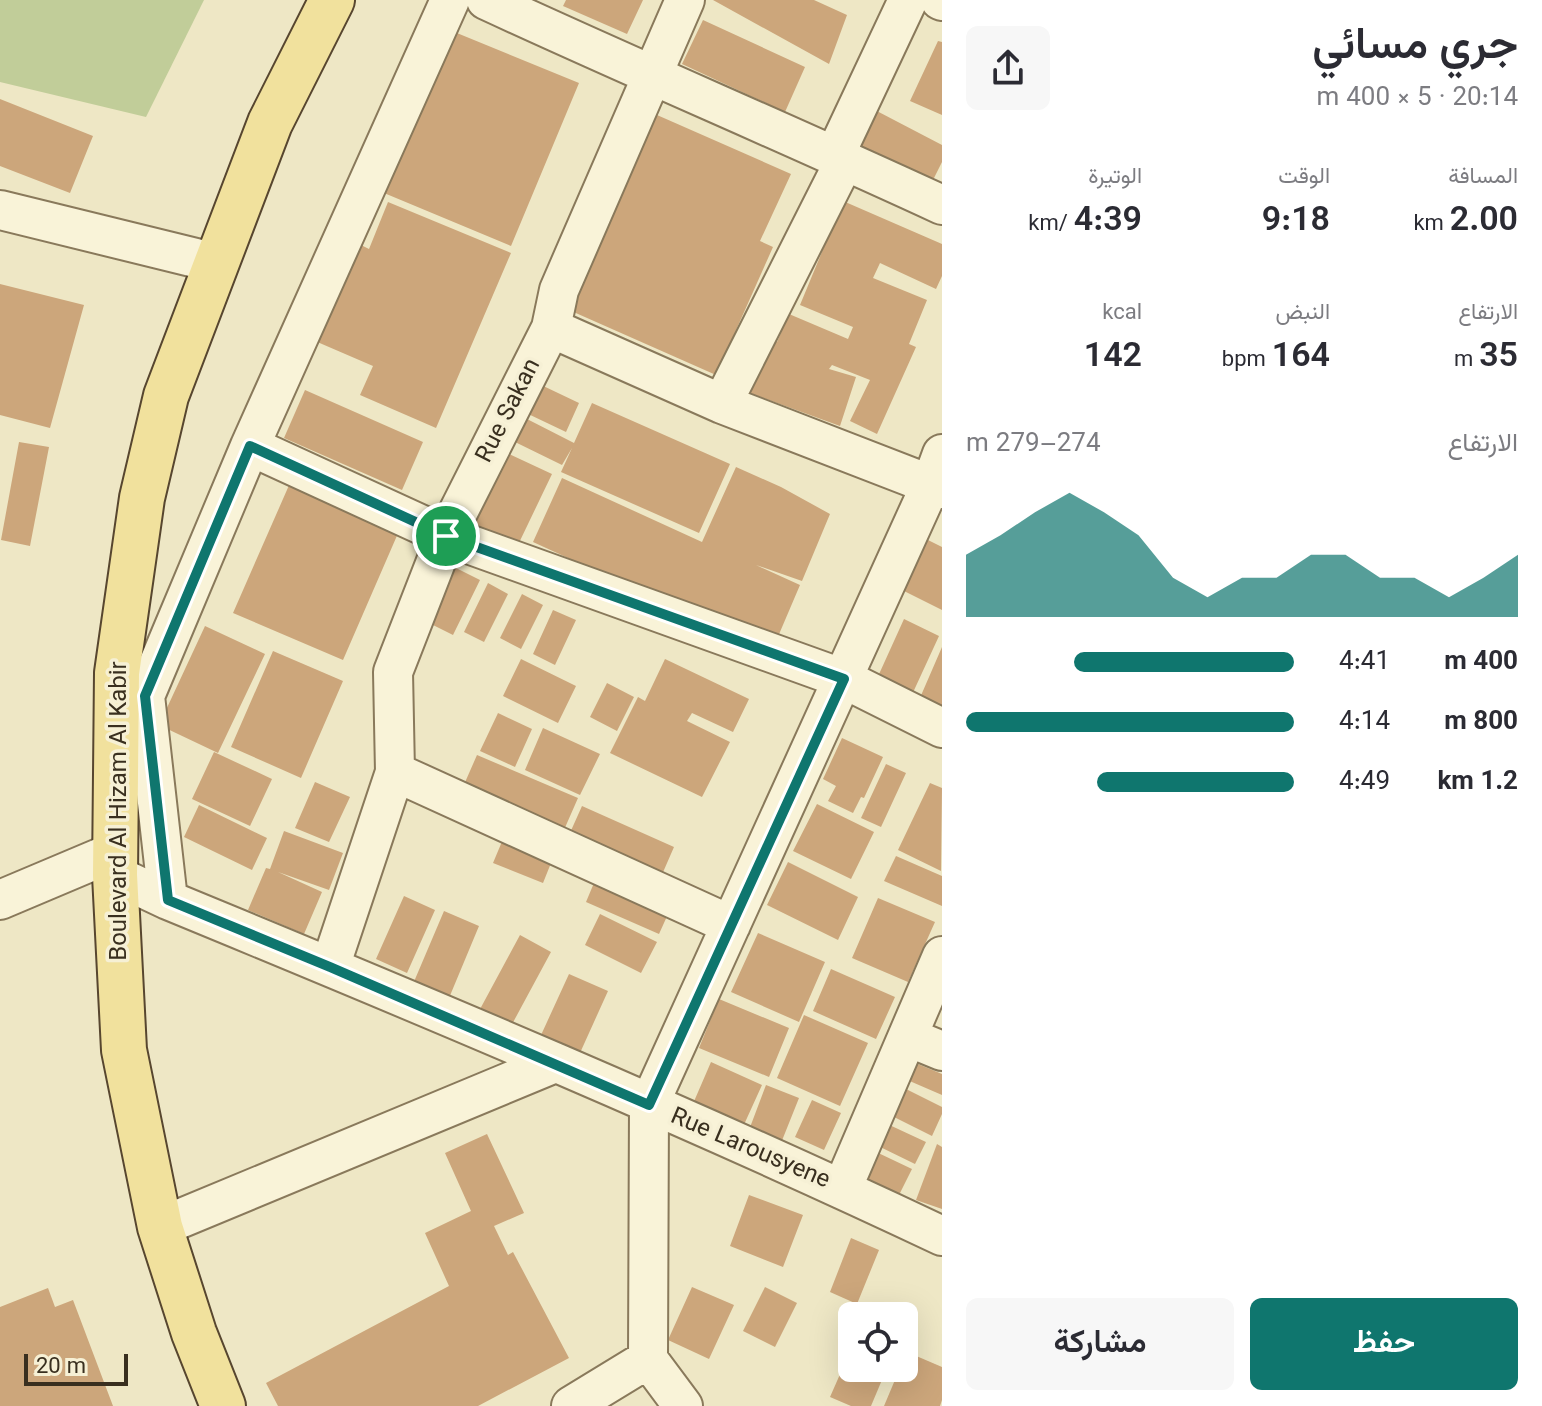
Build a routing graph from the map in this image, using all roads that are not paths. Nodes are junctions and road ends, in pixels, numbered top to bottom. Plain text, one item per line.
1 (332, 0) edge
2 (450, 0) edge
3 (486, 0) edge
4 (685, 0) edge
5 (908, 0) edge
6 (651, 77) junction
7 (840, 158) junction
8 (942, 205) edge
9 (0, 210) edge
10 (216, 263) junction
11 (551, 328) junction
12 (722, 404) junction
13 (250, 446) junction
14 (938, 476) edge
15 (446, 536) junction
16 (844, 679) junction
17 (942, 728) edge
18 (395, 772) junction
19 (115, 863) junction
20 (0, 900) edge
21 (168, 900) junction
22 (731, 925) junction
23 (942, 956) edge
24 (330, 967) junction
25 (925, 1044) edge
26 (555, 1063) junction
27 (649, 1105) junction
28 (842, 1189) junction
29 (160, 1227) junction
30 (942, 1236) edge
31 (648, 1359) junction
32 (223, 1406) edge
33 (571, 1406) edge
34 (683, 1406) edge

1 - 10 main road, Boulevard Al Hizam Al Kabir
2 - 13 street
3 - 6 street
4 - 6 street, Rue Sakan
5 - 7 street
6 - 7 street
6 - 11 street, Rue Sakan
7 - 8 street
7 - 12 street
9 - 10 street
10 - 19 main road, Boulevard Al Hizam Al Kabir
11 - 12 street
11 - 15 street, Rue Sakan
12 - 14 street
13 - 15 street
13 - 21 street
14 - 16 street
15 - 16 street
15 - 18 street, Rue Sakan
16 - 17 street
16 - 22 street
18 - 22 street
18 - 24 street, Rue Sakan
19 - 20 street
19 - 21 street, Rue Larousyene
19 - 29 main road, Boulevard Al Hizam Al Kabir
21 - 24 street, Rue Larousyene
22 - 27 street
23 - 25 street
24 - 26 street, Rue Larousyene
25 - 28 street
26 - 27 street, Rue Larousyene
26 - 29 street
27 - 28 street, Rue Larousyene
27 - 31 street
28 - 30 street, Rue Larousyene
29 - 32 main road, Boulevard Al Hizam Al Kabir
31 - 33 street
31 - 34 street

